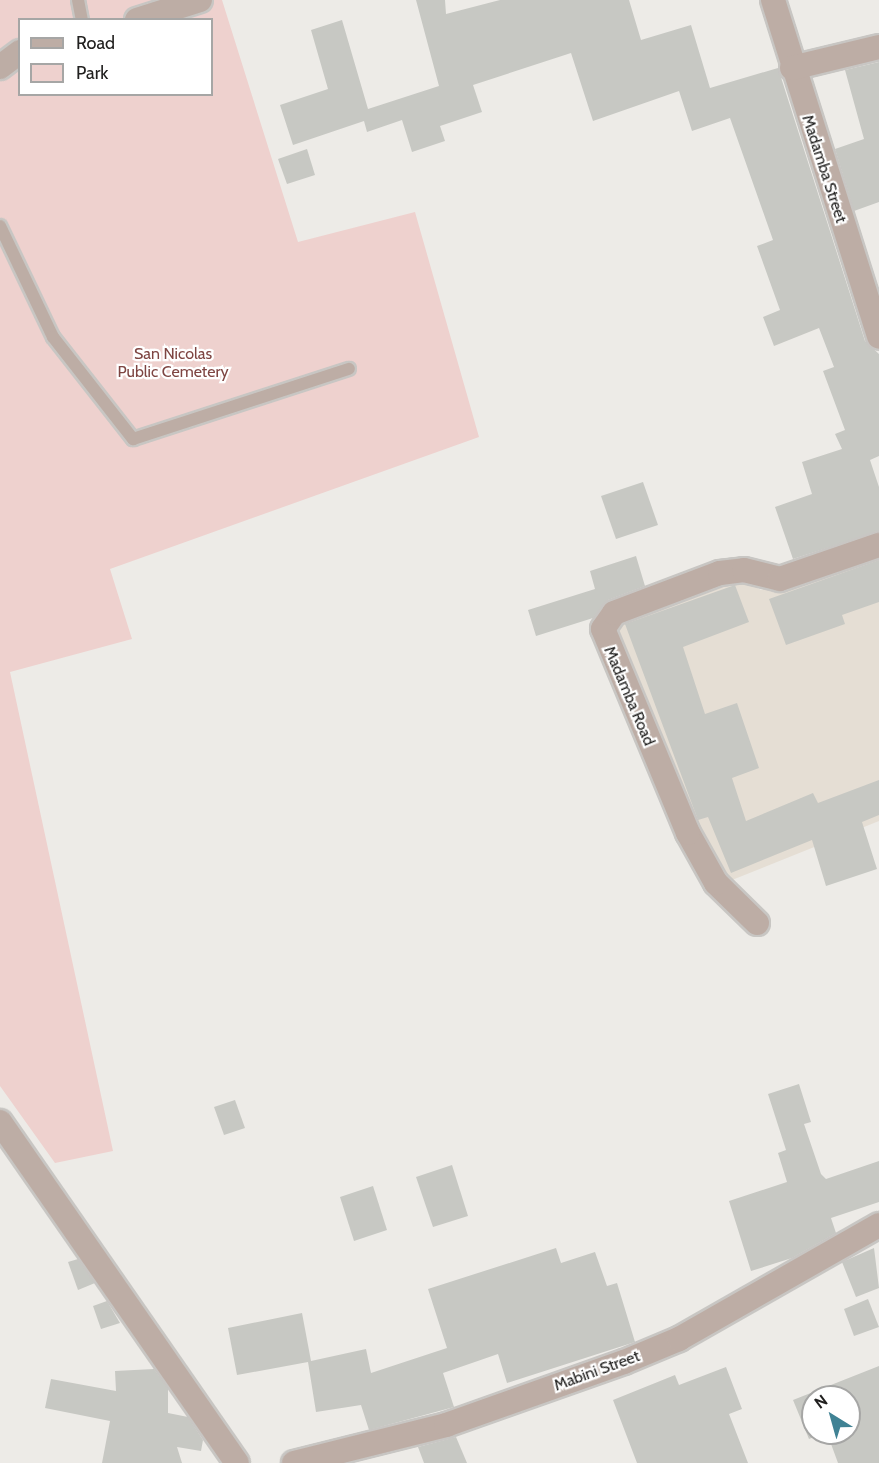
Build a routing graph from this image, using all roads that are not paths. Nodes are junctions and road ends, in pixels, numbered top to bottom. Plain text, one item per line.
1 (78, 0) edge
2 (200, 0) edge
3 (773, 0) edge
4 (82, 18) edge
5 (143, 18) edge
6 (879, 47) edge
7 (18, 54) edge
8 (0, 67) edge
9 (792, 68) junction
10 (0, 226) edge
11 (874, 306) edge
12 (879, 337) edge
13 (349, 369) dead end
14 (879, 545) edge
15 (757, 922) dead end
16 (0, 1122) edge
17 (877, 1233) edge
18 (237, 1463) edge
19 (294, 1463) edge

1 - 4 lane
2 - 5 street
3 - 9 street, Madamba Street
6 - 9 street
7 - 8 street
9 - 11 street, Madamba Street
10 - 13 lane
11 - 12 street, Madamba Street
14 - 15 street, Madamba Road
16 - 18 street
17 - 19 street, Mabini Street

